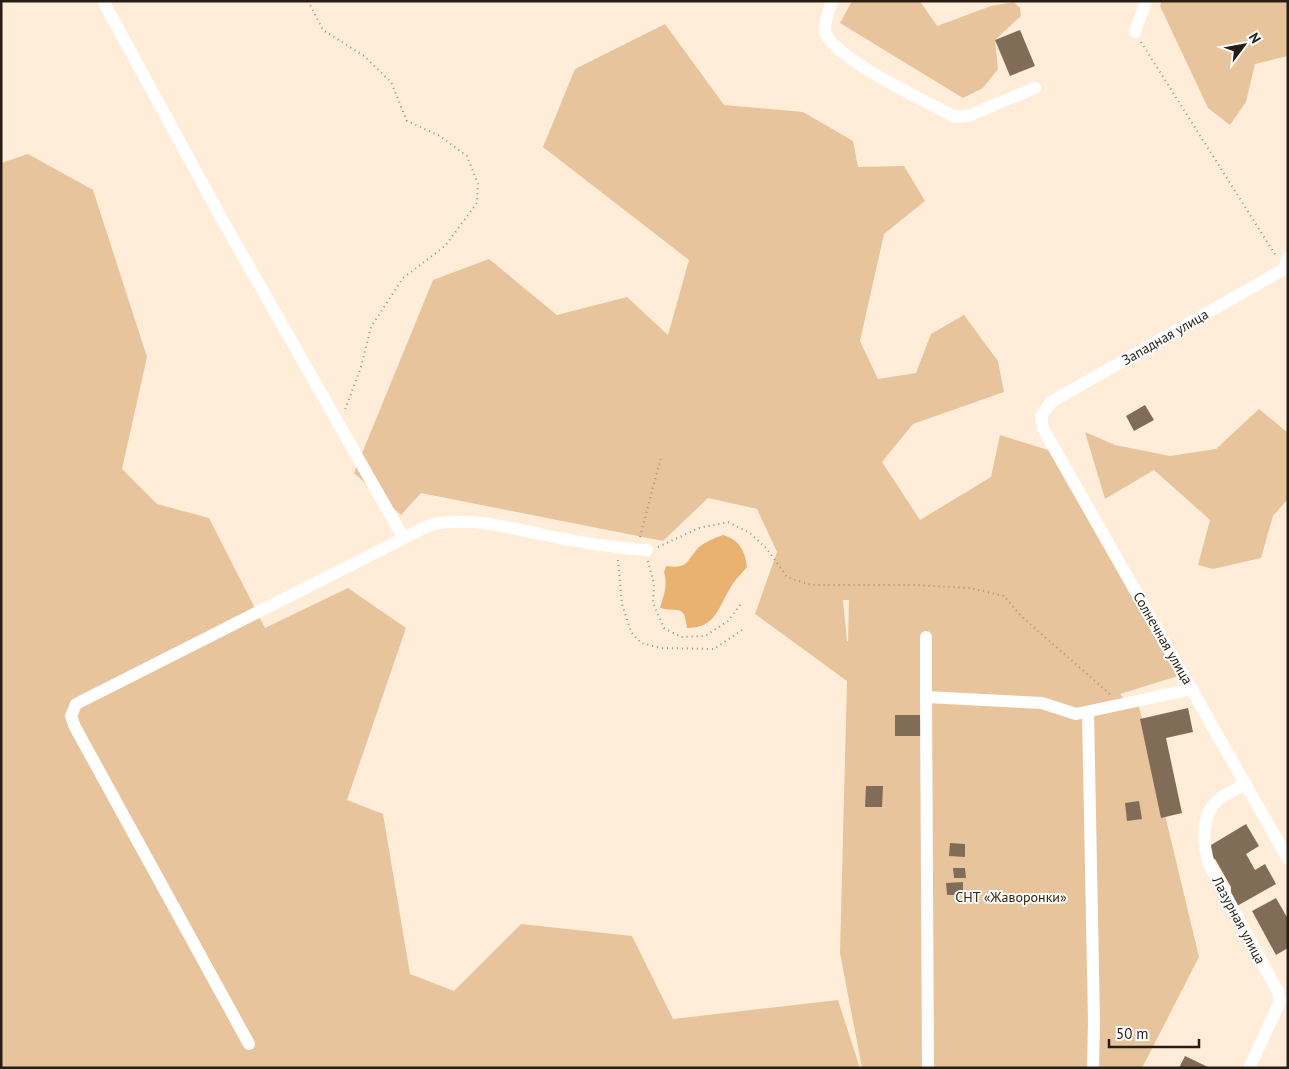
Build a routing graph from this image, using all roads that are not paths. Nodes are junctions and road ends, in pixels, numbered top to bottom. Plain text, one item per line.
1 (103, 1) edge
2 (832, 1) edge
3 (1146, 1) edge
4 (1135, 32) road end
5 (1035, 88) dead end
6 (1286, 267) edge
7 (1041, 416) joint
8 (403, 537) junction
9 (642, 549) road end
10 (926, 637) dead end
11 (1193, 689) junction
12 (926, 697) junction
13 (1088, 712) junction
14 (1246, 784) junction
15 (1288, 859) edge
16 (249, 1044) dead end
17 (928, 1068) edge
18 (1093, 1068) edge
19 (1249, 1068) edge

1 - 8 street
2 - 5 street
3 - 4 street
6 - 7 street, Западная улица
7 - 11 street, Солнечная улица
8 - 9 street
8 - 16 street
10 - 12 street
11 - 13 street
11 - 14 street, Солнечная улица
12 - 13 street
12 - 17 street
13 - 18 street
14 - 15 street, Солнечная улица
14 - 19 street, Лазурная улица

